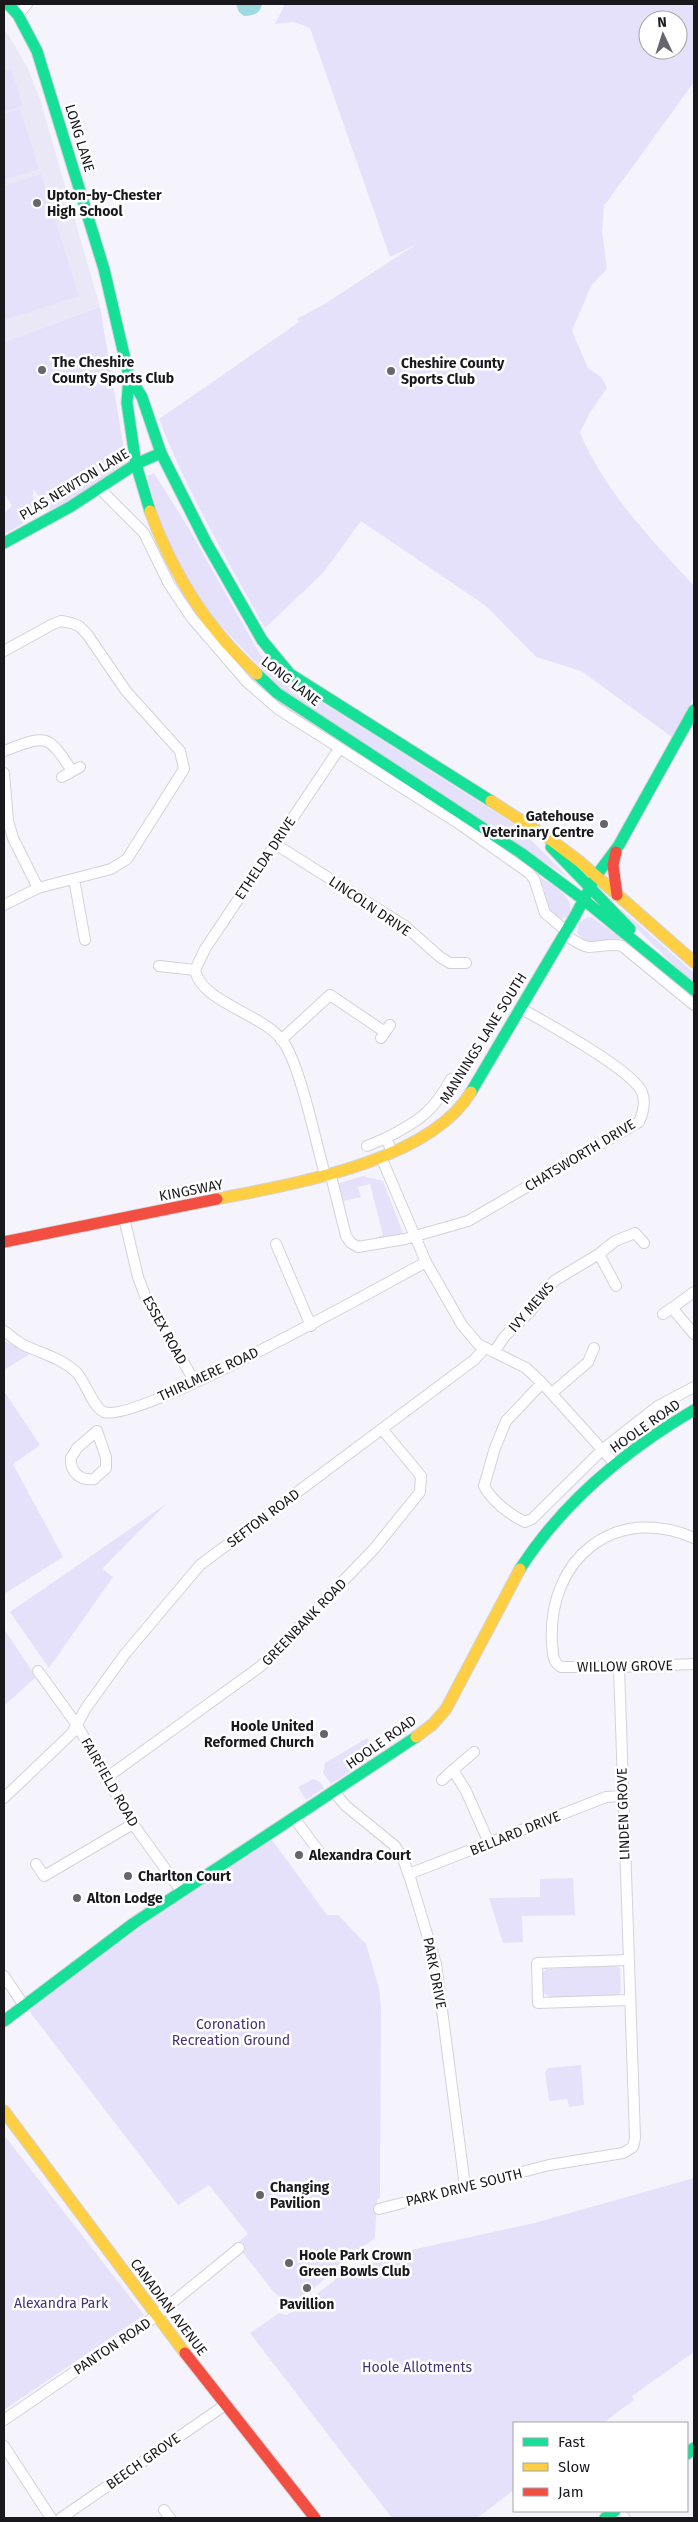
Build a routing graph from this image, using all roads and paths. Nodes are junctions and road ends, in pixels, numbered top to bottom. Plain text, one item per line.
1 (8, 4) edge
2 (27, 4) edge
3 (18, 15) junction
4 (129, 376) junction
5 (161, 453) junction
6 (136, 464) junction
7 (99, 488) junction
8 (4, 543) edge
9 (4, 651) edge
10 (694, 710) edge
11 (339, 749) junction
12 (4, 751) edge
13 (4, 773) edge
14 (62, 777) dead end
15 (527, 823) junction
16 (275, 844) junction
17 (619, 845) junction
18 (596, 876) junction
19 (74, 879) junction
20 (38, 888) junction
21 (589, 888) junction
22 (617, 895) junction
23 (584, 900) junction
24 (4, 905) edge
25 (565, 932) junction
26 (85, 940) dead end
27 (694, 962) edge
28 (466, 963) dead end
29 (159, 966) dead end
30 (666, 967) junction
31 (195, 970) junction
32 (694, 990) edge
33 (694, 1005) edge
34 (520, 1008) junction
35 (385, 1031) dead end
36 (282, 1040) junction
37 (451, 1087) dead end
38 (386, 1138) junction
39 (367, 1146) dead end
40 (392, 1152) junction
41 (380, 1156) junction
42 (329, 1175) junction
43 (124, 1218) junction
44 (414, 1236) junction
45 (4, 1242) edge
46 (644, 1243) dead end
47 (276, 1244) dead end
48 (599, 1254) junction
49 (426, 1262) junction
50 (616, 1286) dead end
51 (694, 1292) edge
52 (311, 1326) junction
53 (4, 1331) edge
54 (694, 1334) edge
55 (594, 1348) dead end
56 (489, 1350) junction
57 (195, 1382) junction
58 (542, 1383) junction
59 (694, 1387) edge
60 (552, 1393) junction
61 (100, 1410) junction
62 (694, 1410) edge
63 (382, 1429) junction
64 (97, 1431) junction
65 (602, 1450) junction
66 (616, 1465) junction
67 (694, 1538) edge
68 (694, 1664) edge
69 (619, 1667) junction
70 (38, 1671) dead end
71 (77, 1725) junction
72 (474, 1752) dead end
73 (453, 1770) junction
74 (106, 1778) junction
75 (442, 1780) dead end
76 (334, 1792) junction
77 (622, 1796) junction
78 (4, 1798) edge
79 (294, 1818) junction
80 (133, 1824) junction
81 (489, 1843) junction
82 (321, 1854) dead end
83 (36, 1864) dead end
84 (409, 1874) junction
85 (182, 1892) junction
86 (629, 1960) junction
87 (4, 1976) edge
88 (629, 2000) junction
89 (23, 2004) junction
90 (4, 2021) edge
91 (4, 2110) edge
92 (549, 2165) joint
93 (465, 2186) junction
94 (379, 2209) dead end
95 (240, 2248) dead end
96 (156, 2316) junction
97 (225, 2405) junction
98 (4, 2420) edge
99 (4, 2446) edge
100 (52, 2518) edge
101 (61, 2518) edge
102 (315, 2518) edge

1 - 3 main road, LONG LANE
2 - 3 street
3 - 4 main road, LONG LANE
4 - 5 main road, LONG LANE
4 - 6 main road, LONG LANE
5 - 6 main road, PLAS NEWTON LANE
5 - 15 main road, LONG LANE
6 - 7 main road, PLAS NEWTON LANE
6 - 23 main road, LONG LANE
7 - 8 main road, PLAS NEWTON LANE
7 - 11 street, LONG LANE
9 - 19 street
10 - 17 main road
11 - 16 street, ETHELDA DRIVE
11 - 25 street, LONG LANE
12 - 14 street
13 - 20 street
15 - 18 main road, LONG LANE
15 - 21 main road
16 - 28 street, LINCOLN DRIVE
16 - 31 street, ETHELDA DRIVE
17 - 18 main road, MANNINGS LANE SOUTH
17 - 22 main road
18 - 21 main road, MANNINGS LANE SOUTH
18 - 22 main road, LONG LANE
19 - 20 street
19 - 26 street
20 - 24 street
21 - 23 main road, MANNINGS LANE SOUTH
21 - 30 main road
22 - 27 main road, LONG LANE
23 - 25 main road, MANNINGS LANE SOUTH
23 - 30 main road, LONG LANE
25 - 33 street, LONG LANE
25 - 34 main road, MANNINGS LANE SOUTH
29 - 31 street
30 - 32 main road
31 - 36 street
34 - 40 main road, MANNINGS LANE SOUTH
34 - 44 street, CHATSWORTH DRIVE
35 - 36 street
36 - 42 street
37 - 38 street
38 - 39 street
38 - 40 street
40 - 41 main road, MANNINGS LANE SOUTH
41 - 42 main road, KINGSWAY
41 - 44 street
42 - 43 main road, KINGSWAY
42 - 44 street, CHATSWORTH DRIVE
43 - 45 main road, KINGSWAY
43 - 57 street, ESSEX ROAD
44 - 49 street
46 - 48 street, IVY MEWS
47 - 52 street
48 - 50 street
48 - 56 street, IVY MEWS
49 - 52 street, THIRLMERE ROAD
49 - 56 street
51 - 54 street
52 - 57 street, THIRLMERE ROAD
53 - 61 street
55 - 60 street
56 - 58 street
56 - 63 street, SEFTON ROAD
57 - 61 street, THIRLMERE ROAD
58 - 60 street
58 - 65 street, HOOLE ROAD
59 - 65 street, HOOLE ROAD
60 - 65 street
61 - 64 street
62 - 66 main road, HOOLE ROAD
63 - 71 street, SEFTON ROAD
63 - 74 street, GREENBANK ROAD
64 - 64 street
65 - 66 street
66 - 76 main road, HOOLE ROAD
67 - 69 street, WILLOW GROVE
68 - 69 street, WILLOW GROVE
69 - 77 street, LINDEN GROVE
70 - 71 street, FAIRFIELD ROAD
71 - 74 street, FAIRFIELD ROAD
71 - 78 street, SEFTON ROAD
72 - 73 street
73 - 75 street
73 - 81 street
74 - 80 street, FAIRFIELD ROAD
76 - 79 main road, HOOLE ROAD
76 - 84 street, PARK DRIVE
77 - 81 street, BELLARD DRIVE
77 - 86 street, LINDEN GROVE
79 - 82 street
79 - 85 main road, HOOLE ROAD
80 - 83 street
80 - 85 street, FAIRFIELD ROAD
81 - 84 street, BELLARD DRIVE
84 - 93 street, PARK DRIVE
85 - 89 main road, HOOLE ROAD
86 - 88 street, LINDEN GROVE
86 - 88 street
87 - 89 street
88 - 92 street, LINDEN GROVE
89 - 90 main road, HOOLE ROAD
91 - 96 main road, CANADIAN AVENUE
92 - 93 street, PARK DRIVE SOUTH
93 - 94 street, PARK DRIVE SOUTH
95 - 96 street, PANTON ROAD
96 - 97 main road, CANADIAN AVENUE
96 - 98 street, PANTON ROAD
97 - 101 street, BEECH GROVE
97 - 102 main road, CANADIAN AVENUE
99 - 100 street

